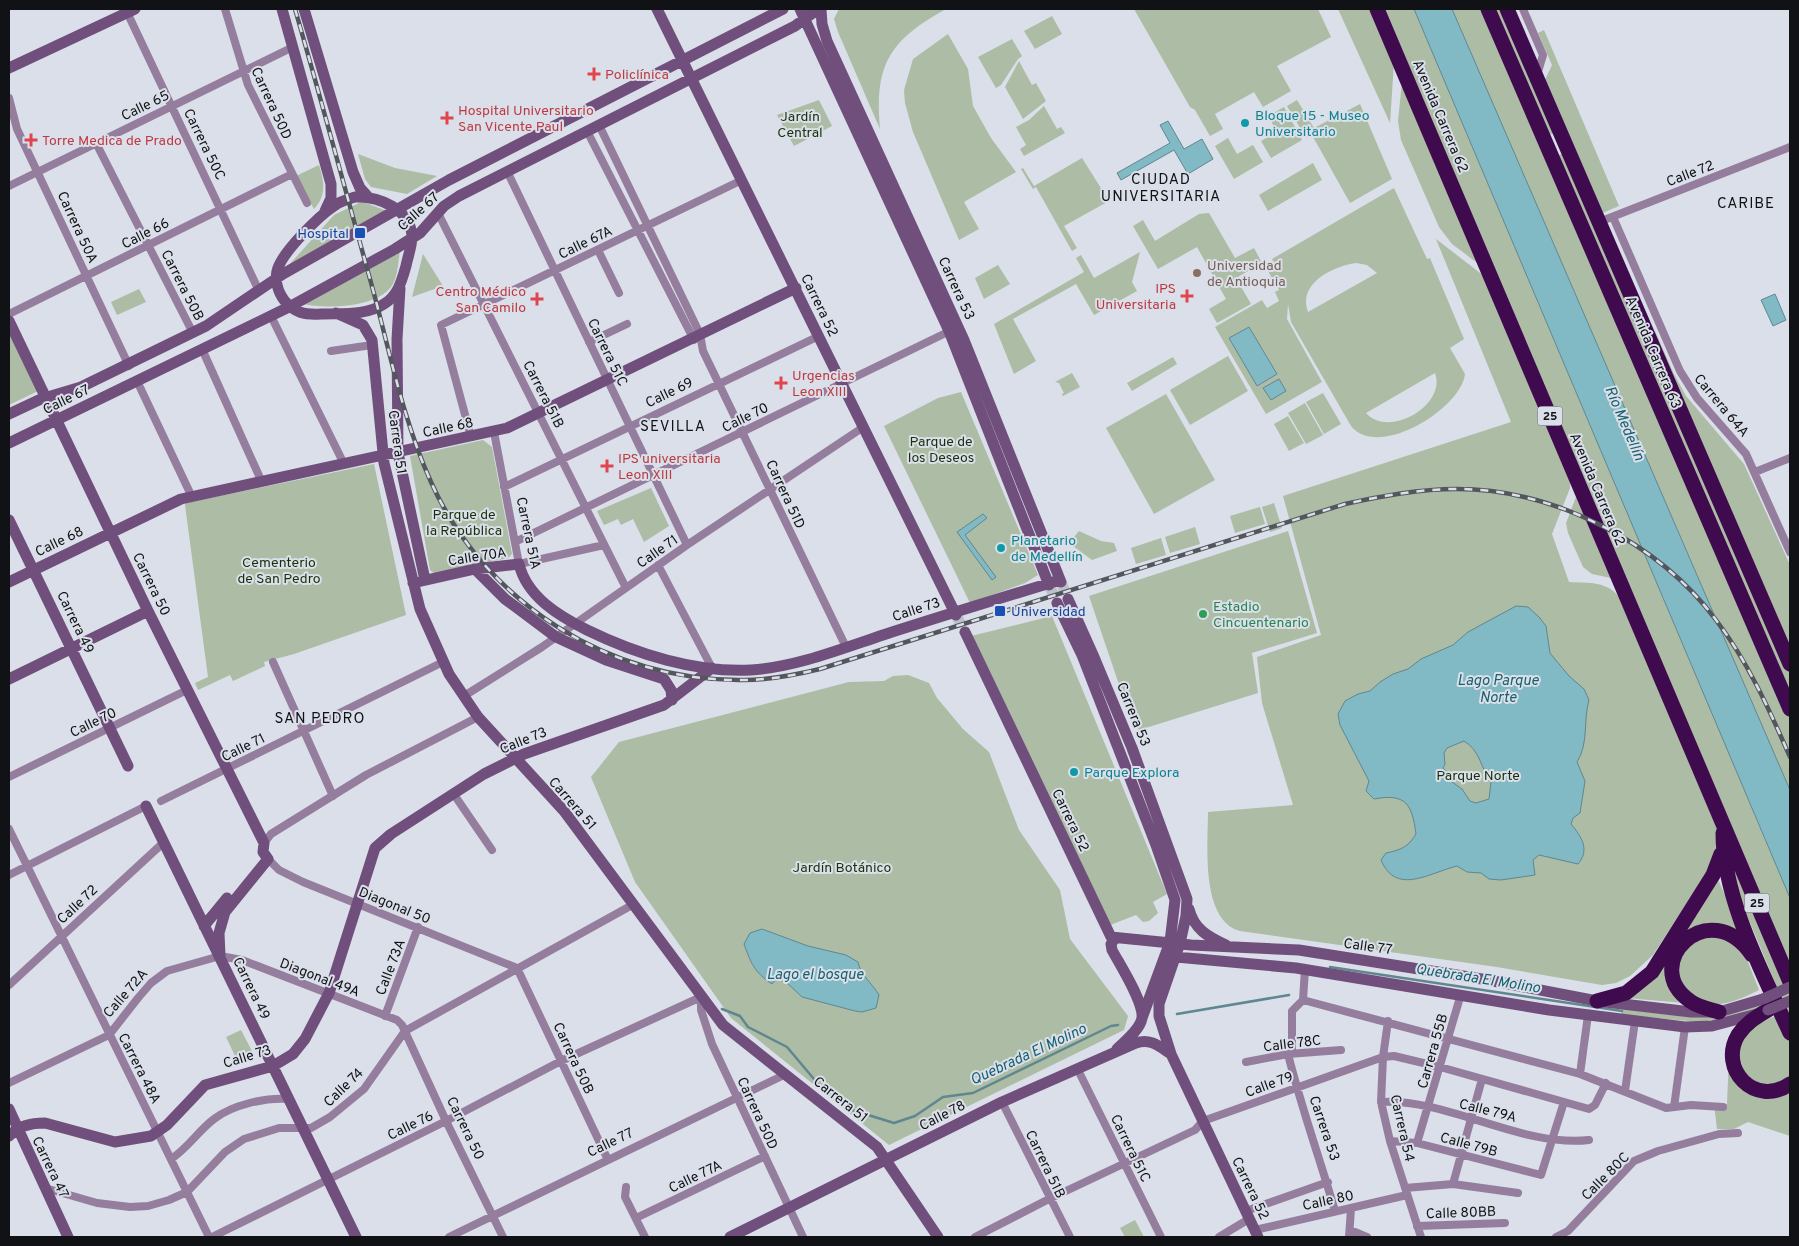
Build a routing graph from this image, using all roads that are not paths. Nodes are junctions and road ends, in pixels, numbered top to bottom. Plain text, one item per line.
1 (225, 9) edge
2 (282, 9) edge
3 (304, 9) edge
4 (657, 9) edge
5 (783, 9) edge
6 (819, 9) edge
7 (1377, 9) edge
8 (1488, 9) edge
9 (1507, 9) edge
10 (1523, 9) edge
11 (129, 10) edge
12 (802, 14) edge
13 (293, 47) junction
14 (682, 60) junction
15 (9, 68) edge
16 (242, 70) junction
17 (1536, 77) junction
18 (691, 78) junction
19 (9, 98) edge
20 (597, 104) junction
21 (172, 105) junction
22 (602, 123) junction
23 (587, 130) junction
24 (96, 143) junction
25 (1790, 147) edge
26 (506, 171) junction
27 (38, 172) junction
28 (292, 174) junction
29 (740, 181) junction
30 (9, 186) edge
31 (368, 198) junction
32 (307, 203) dead end
33 (222, 209) junction
34 (398, 210) junction
35 (438, 213) junction
36 (324, 215) junction
37 (1606, 219) junction
38 (648, 225) junction
39 (637, 230) junction
40 (412, 239) junction
41 (149, 245) junction
42 (598, 250) junction
43 (554, 270) junction
44 (87, 276) junction
45 (277, 278) junction
46 (401, 282) junction
47 (796, 288) junction
48 (259, 290) junction
49 (619, 293) dead end
50 (485, 304) junction
51 (289, 307) junction
52 (9, 314) edge
53 (336, 314) junction
54 (271, 316) junction
55 (9, 321) edge
56 (628, 324) dead end
57 (1652, 324) junction
58 (954, 329) junction
59 (193, 333) junction
60 (696, 336) junction
61 (819, 336) junction
62 (589, 342) junction
63 (372, 345) junction
64 (202, 349) junction
65 (331, 351) dead end
66 (129, 366) junction
67 (607, 379) junction
68 (136, 381) junction
69 (719, 384) junction
70 (842, 384) junction
71 (46, 398) junction
72 (540, 412) junction
73 (9, 414) edge
74 (57, 420) junction
75 (863, 425) junction
76 (630, 427) junction
77 (743, 431) junction
78 (494, 432) junction
79 (471, 437) junction
80 (9, 443) edge
81 (398, 453) junction
82 (383, 456) junction
83 (1790, 458) edge
84 (563, 459) junction
85 (344, 464) junction
86 (1755, 472) junction
87 (653, 475) junction
88 (261, 480) junction
89 (504, 487) junction
90 (770, 489) junction
91 (191, 495) junction
92 (586, 507) junction
93 (9, 520) edge
94 (110, 532) junction
95 (515, 542) junction
96 (604, 545) junction
97 (687, 545) junction
98 (1790, 552) edge
99 (519, 564) junction
100 (658, 565) junction
101 (475, 569) junction
102 (33, 570) junction
103 (425, 580) junction
104 (1061, 581) joint
105 (9, 582) edge
106 (413, 583) junction
107 (1049, 584) junction
108 (626, 588) junction
109 (148, 610) junction
110 (956, 614) junction
111 (575, 624) junction
112 (964, 632) tunnel mouth
113 (556, 637) junction
114 (846, 647) junction
115 (72, 648) junction
116 (273, 662) dead end
117 (443, 662) junction
118 (1790, 664) edge
119 (712, 668) junction
120 (9, 679) edge
121 (187, 690) junction
122 (464, 696) junction
123 (672, 700) junction
124 (1790, 709) edge
125 (478, 717) junction
126 (110, 727) junction
127 (305, 730) junction
128 (515, 758) junction
129 (128, 766) dead end
130 (228, 768) junction
131 (9, 777) edge
132 (453, 793) junction
133 (333, 796) junction
134 (161, 800) dead end
135 (146, 806) joint
136 (1723, 824) junction
137 (9, 829) edge
138 (163, 843) junction
139 (1723, 847) junction
140 (492, 850) dead end
141 (265, 851) junction
142 (27, 866) junction
143 (9, 875) edge
144 (1187, 899) junction
145 (356, 902) junction
146 (634, 904) junction
147 (204, 926) junction
148 (418, 927) junction
149 (61, 936) junction
150 (1115, 938) junction
151 (1175, 943) junction
152 (1232, 947) junction
153 (220, 956) junction
154 (1334, 956) junction
155 (1171, 957) junction
156 (1760, 966) junction
157 (517, 968) junction
158 (1305, 969) junction
159 (1329, 974) junction
160 (1790, 982) edge
161 (9, 985) edge
162 (1790, 987) edge
163 (329, 993) junction
164 (1461, 994) junction
165 (701, 997) junction
166 (1303, 1000) junction
167 (1790, 1000) edge
168 (1597, 1001) junction
169 (1765, 1004) junction
170 (1719, 1012) junction
171 (1588, 1015) junction
172 (385, 1016) junction
173 (1142, 1018) junction
174 (1388, 1021) junction
175 (1635, 1021) junction
176 (1684, 1027) junction
177 (405, 1031) junction
178 (1790, 1033) edge
179 (109, 1035) junction
180 (1449, 1038) junction
181 (1341, 1050) dead end
182 (1110, 1054) junction
183 (1171, 1054) junction
184 (1290, 1054) junction
185 (1383, 1057) junction
186 (561, 1061) junction
187 (1246, 1062) dead end
188 (273, 1066) junction
189 (1440, 1067) junction
190 (1078, 1070) junction
191 (1580, 1074) junction
192 (784, 1075) junction
193 (1482, 1079) junction
194 (9, 1083) edge
195 (1606, 1083) junction
196 (1790, 1084) edge
197 (1296, 1087) junction
198 (1625, 1091) junction
199 (738, 1098) junction
200 (289, 1099) junction
201 (1002, 1102) junction
202 (1381, 1102) junction
203 (1564, 1102) junction
204 (1429, 1107) junction
205 (1674, 1107) junction
206 (1723, 1107) dead end
207 (9, 1109) edge
208 (1471, 1120) junction
209 (446, 1121) junction
210 (1203, 1121) junction
211 (303, 1128) junction
212 (12, 1129) edge
213 (158, 1132) junction
214 (1738, 1133) dead end
215 (1554, 1139) junction
216 (1589, 1140) dead end
217 (1390, 1141) junction
218 (1418, 1143) junction
219 (765, 1156) junction
220 (1461, 1156) junction
221 (171, 1159) junction
222 (608, 1160) junction
223 (886, 1160) junction
224 (1124, 1164) junction
225 (328, 1180) junction
226 (1328, 1182) junction
227 (1453, 1184) junction
228 (626, 1187) dead end
229 (45, 1188) junction
230 (1406, 1191) junction
231 (187, 1192) junction
232 (1518, 1193) dead end
233 (1049, 1199) junction
234 (790, 1208) junction
235 (1351, 1209) junction
236 (1335, 1211) junction
237 (1248, 1215) junction
238 (492, 1216) junction
239 (636, 1218) junction
240 (1505, 1223) dead end
241 (1417, 1226) junction
242 (1256, 1233) edge
243 (1350, 1234) edge
244 (68, 1237) edge
245 (210, 1237) edge
246 (356, 1237) edge
247 (449, 1237) edge
248 (503, 1237) edge
249 (645, 1237) edge
250 (730, 1237) edge
251 (803, 1237) edge
252 (938, 1237) edge
253 (975, 1237) edge
254 (1070, 1237) edge
255 (1161, 1237) edge
256 (1218, 1237) edge
257 (1366, 1237) edge
258 (1421, 1237) edge
259 (1556, 1237) edge

1 - 16 street, Carrera 50D
2 - 13 main road
3 - 31 main road
4 - 14 main road, Carrera 52
5 - 14 main road, Calle 67
6 - 12 main road, Calle 67
6 - 58 main road, Carrera 53
7 - 136 highway, Avenida Carrera 62 / 25
8 - 124 highway, Avenida Carrera 63
9 - 17 highway, Avenida Carrera 63
10 - 17 street
11 - 15 main road
11 - 21 street, Carrera 50C
12 - 18 main road, Calle 67
12 - 58 main road, Carrera 53
13 - 16 street, Calle 65
13 - 36 main road
14 - 18 main road, Carrera 52
14 - 20 main road, Calle 67
16 - 21 street, Calle 65
16 - 28 street, Carrera 50D
17 - 37 highway, Avenida Carrera 63
18 - 22 main road, Calle 67
18 - 29 main road, Carrera 52
19 - 27 street, Carrera 50A
20 - 22 main road
20 - 34 main road, Calle 67
21 - 24 street, Calle 65
21 - 33 street, Carrera 50C
22 - 23 main road, Calle 67
22 - 38 street, Carrera 51D
23 - 26 main road, Calle 67
23 - 39 street, Carrera 51D
24 - 27 street, Calle 65
24 - 41 street, Carrera 50B
25 - 37 street, Calle 72
26 - 35 main road, Calle 67
26 - 43 street, Carrera 51C
27 - 30 street, Calle 65
27 - 44 street, Carrera 50A
28 - 32 street, Carrera 50D
28 - 33 street, Calle 66
29 - 38 street, Calle 67A
29 - 47 main road, Carrera 52
31 - 34 main road
31 - 36 main road
33 - 41 street, Calle 66
33 - 48 street, Carrera 50C
34 - 40 main road
34 - 45 main road, Calle 67
35 - 40 main road, Calle 67
35 - 50 street, Carrera 51B
36 - 45 main road
37 - 57 highway, Avenida Carrera 63
38 - 39 street, Calle 67A
38 - 60 street, Carrera 51D
39 - 42 street, Calle 67A
39 - 60 street, Carrera 51D
40 - 46 main road
40 - 51 main road, Calle 67
41 - 44 street, Calle 66
41 - 59 street, Carrera 50B
42 - 43 street, Calle 67A
42 - 49 street
43 - 50 street, Calle 67A
43 - 62 street, Carrera 51C
44 - 52 street, Calle 66
44 - 66 street, Carrera 50A
45 - 48 main road, Calle 67
45 - 51 main road
46 - 53 main road
46 - 81 main road, Carrera 51
47 - 60 main road, Calle 68
47 - 61 main road, Carrera 52
48 - 59 main road, Calle 67
50 - 72 street, Carrera 51B
50 - 79 street, Calle 67A
51 - 53 main road
51 - 54 main road, Calle 67
53 - 63 main road, Carrera 51
54 - 64 main road, Calle 67
54 - 85 street
55 - 71 main road, Carrera 50
56 - 62 street
57 - 86 street, Carrera 64A
57 - 118 highway, Avenida Carrera 63
58 - 70 street, Calle 70
58 - 104 main road, Carrera 53
58 - 107 main road, Carrera 53
59 - 66 main road, Calle 67
60 - 67 main road, Calle 68
60 - 69 street, Carrera 51D
61 - 69 street, Calle 69
61 - 70 main road, Carrera 52
62 - 67 street, Carrera 51C
63 - 65 street
63 - 82 main road, Carrera 51
64 - 68 main road, Calle 67
64 - 88 street
66 - 71 main road, Calle 67
67 - 72 main road, Calle 68
67 - 76 street, Carrera 51C
68 - 74 main road, Calle 67
68 - 91 street
69 - 76 street, Calle 69
69 - 77 street, Carrera 51D
70 - 75 main road, Carrera 52
70 - 77 street, Calle 70
71 - 73 main road, Calle 67
71 - 74 main road, Carrera 50
72 - 78 main road, Calle 68
72 - 84 street, Carrera 51B
74 - 80 main road, Calle 67
74 - 94 main road, Carrera 50
75 - 90 street, Calle 71
75 - 110 main road, Carrera 52
76 - 84 street, Calle 69
76 - 87 street, Carrera 51C
77 - 87 street, Calle 70
77 - 90 street, Carrera 51D
78 - 79 main road, Calle 68
78 - 89 street, Carrera 51A
79 - 81 main road, Calle 68
81 - 82 main road, Calle 68
81 - 103 main road, Carrera 51
82 - 85 main road, Calle 68
82 - 106 main road, Carrera 51
83 - 86 street
84 - 89 street, Calle 69
84 - 92 street, Carrera 51B
85 - 88 main road, Calle 68
86 - 98 street, Carrera 64A
87 - 92 street, Calle 70
87 - 97 street, Carrera 51C
88 - 91 main road, Calle 68
89 - 95 street, Carrera 51A
90 - 97 street, Calle 71
90 - 114 street, Carrera 51D
91 - 94 main road, Calle 68
92 - 95 street, Calle 70
92 - 96 street, Carrera 51B
93 - 102 main road, Carrera 49
94 - 102 main road, Calle 68
94 - 109 main road, Carrera 50
95 - 99 street, Carrera 51A
96 - 99 street, Calle 70A
96 - 108 street, Carrera 51B
97 - 100 street, Calle 71
99 - 101 main road, Calle 70A
99 - 111 main road, Carrera 51A
100 - 108 street, Calle 71
100 - 119 street
101 - 103 main road, Calle 70A
101 - 113 main road
102 - 105 main road, Calle 68
102 - 115 main road, Carrera 49
103 - 106 main road, Calle 70A
104 - 107 main road, Calle 73
106 - 117 main road, Carrera 51
107 - 110 main road, Calle 73
108 - 111 street, Calle 71
109 - 115 main road
109 - 121 main road, Carrera 50
110 - 114 main road, Calle 73
111 - 113 street, Calle 71
111 - 119 main road, Carrera 51A
112 - 150 main road, Carrera 52
113 - 122 street, Calle 71
113 - 123 main road
114 - 119 main road, Calle 73
115 - 120 main road
115 - 126 main road, Carrera 49
116 - 127 street
117 - 122 main road, Carrera 51
117 - 127 street, Calle 71
119 - 123 main road, Calle 73
121 - 126 street, Calle 70
121 - 130 main road, Carrera 50
122 - 125 main road, Carrera 51
123 - 128 main road, Calle 73
125 - 128 main road, Carrera 51
125 - 133 street
126 - 129 main road, Carrera 49
126 - 131 street, Calle 70
127 - 130 street, Calle 71
127 - 133 street
128 - 132 main road, Calle 73
128 - 146 main road, Carrera 51
130 - 134 street, Calle 71
130 - 141 main road, Carrera 50
132 - 140 street
132 - 145 main road, Calle 73
133 - 141 street
135 - 138 main road, Carrera 49
135 - 142 street
136 - 139 highway
136 - 160 highway, Avenida Carrera 62 / 25
137 - 142 street, Carrera 48A
138 - 147 main road, Carrera 49
138 - 149 street, Calle 72
139 - 156 highway
139 - 168 highway
141 - 145 street, Diagonal 50
141 - 147 main road
141 - 153 main road
142 - 143 street
142 - 149 street, Carrera 48A
144 - 151 main road, Carrera 53
144 - 151 main road, Carrera 53
144 - 152 main road
145 - 148 street, Diagonal 50
145 - 163 main road, Calle 73
146 - 157 street, Calle 74
146 - 165 main road, Carrera 51
147 - 153 main road, Carrera 49
148 - 157 street, Diagonal 50
148 - 172 street, Calle 73A
149 - 161 street, Calle 72
149 - 179 street, Carrera 48A
150 - 151 main road, Calle 77
150 - 173 main road
151 - 152 main road, Calle 77
151 - 155 main road, Carrera 53
152 - 154 main road, Calle 77
153 - 163 street, Diagonal 49A
153 - 179 street, Calle 72A
153 - 188 main road, Carrera 49
154 - 159 main road
154 - 168 main road, Calle 77
155 - 158 main road
155 - 173 main road
155 - 183 main road, Carrera 52
156 - 170 highway
156 - 178 highway
157 - 177 street, Calle 74
157 - 186 street, Carrera 50B
158 - 159 main road
158 - 166 street
159 - 164 main road
162 - 169 main road, bridge
163 - 172 street, Diagonal 49A
163 - 188 main road, Calle 73
164 - 171 main road
164 - 180 street, Carrera 55B
165 - 186 street, Calle 76
165 - 192 main road, Carrera 51
165 - 199 street, Carrera 50D
166 - 174 street
166 - 184 street, Carrera 53
167 - 169 main road, bridge
168 - 170 main road, Calle 77
169 - 170 main road, Calle 77
169 - 176 main road
169 - 196 highway
171 - 175 main road
171 - 191 street
172 - 177 street, Diagonal 49A
173 - 182 main road
174 - 180 street
174 - 185 street, Carrera 54
175 - 176 main road
175 - 198 street
176 - 205 street
177 - 209 street, Carrera 50
177 - 211 street, Calle 74
179 - 194 street, Calle 72A
179 - 213 street, Carrera 48A
180 - 189 street, Carrera 55B
180 - 191 street
181 - 184 street, Calle 78C
182 - 183 main road, Calle 78
182 - 190 main road, Calle 78
183 - 210 main road, Carrera 52
184 - 187 street, Calle 78C
184 - 197 street, Carrera 53
185 - 189 street, Calle 79
185 - 197 street, Calle 79
185 - 202 street, Carrera 54
186 - 209 street, Calle 76
186 - 222 street, Carrera 50B
188 - 200 main road, Carrera 49
188 - 213 main road, Calle 73
189 - 193 street, Calle 79
189 - 204 street, Carrera 55B
190 - 201 main road, Calle 78
190 - 224 street, Carrera 51C
191 - 195 street
192 - 199 street, Calle 77
192 - 223 main road, Carrera 51
193 - 203 street, Calle 79
193 - 208 street
195 - 198 street
195 - 203 street, Calle 79
197 - 210 street, Calle 79
197 - 226 street, Carrera 53
198 - 205 street
199 - 219 street, Carrera 50D
199 - 222 street, Calle 77
200 - 211 main road, Carrera 49
200 - 221 street
201 - 223 main road, Calle 78
201 - 233 street, Carrera 51B
202 - 204 street, Calle 79A
202 - 217 street, Carrera 54
203 - 215 street
204 - 208 street, Calle 79A
204 - 218 street, Carrera 55B
205 - 206 street
207 - 212 main road, Carrera 47
208 - 215 street, Calle 79A
208 - 220 street
209 - 225 street, Calle 76
209 - 238 street, Carrera 50
210 - 224 street, Calle 79
210 - 237 main road, Carrera 52
211 - 225 main road, Carrera 49
211 - 231 street, Calle 74
212 - 213 main road
212 - 229 main road, Carrera 47
213 - 221 street, Carrera 48A
214 - 259 street, Calle 80C
215 - 216 street, Calle 79A
215 - 220 street, Calle 79B
217 - 218 street, Calle 79B
217 - 230 street, Carrera 54
218 - 220 street, Calle 79B
219 - 234 street, Carrera 50D
219 - 239 street, Calle 77A
220 - 227 street
221 - 231 street, Carrera 48A
222 - 238 street, Calle 77
223 - 234 main road, Calle 78
223 - 252 main road, Carrera 51
224 - 233 street, Calle 79
224 - 255 street, Carrera 51C
225 - 245 street, Calle 76
225 - 246 main road, Carrera 49
226 - 236 street, Carrera 53
226 - 237 street, Calle 80
227 - 230 street, Calle 80
227 - 232 street, Calle 80
228 - 239 street
229 - 231 street, Calle 74
229 - 244 main road, Carrera 47
230 - 235 street, Calle 80
230 - 241 street, Carrera 54
231 - 245 street, Carrera 48A
233 - 253 street, Calle 79
233 - 254 street, Carrera 51B
234 - 250 main road, Calle 78
234 - 251 street, Carrera 50D
235 - 236 street, Calle 80
235 - 243 street
236 - 242 street, Calle 80
237 - 242 main road, Carrera 52
237 - 256 street, Calle 80
238 - 247 street, Calle 77
238 - 248 street, Carrera 50
239 - 249 street
240 - 241 street, Calle 80BB
241 - 258 street, Carrera 54
243 - 257 street

